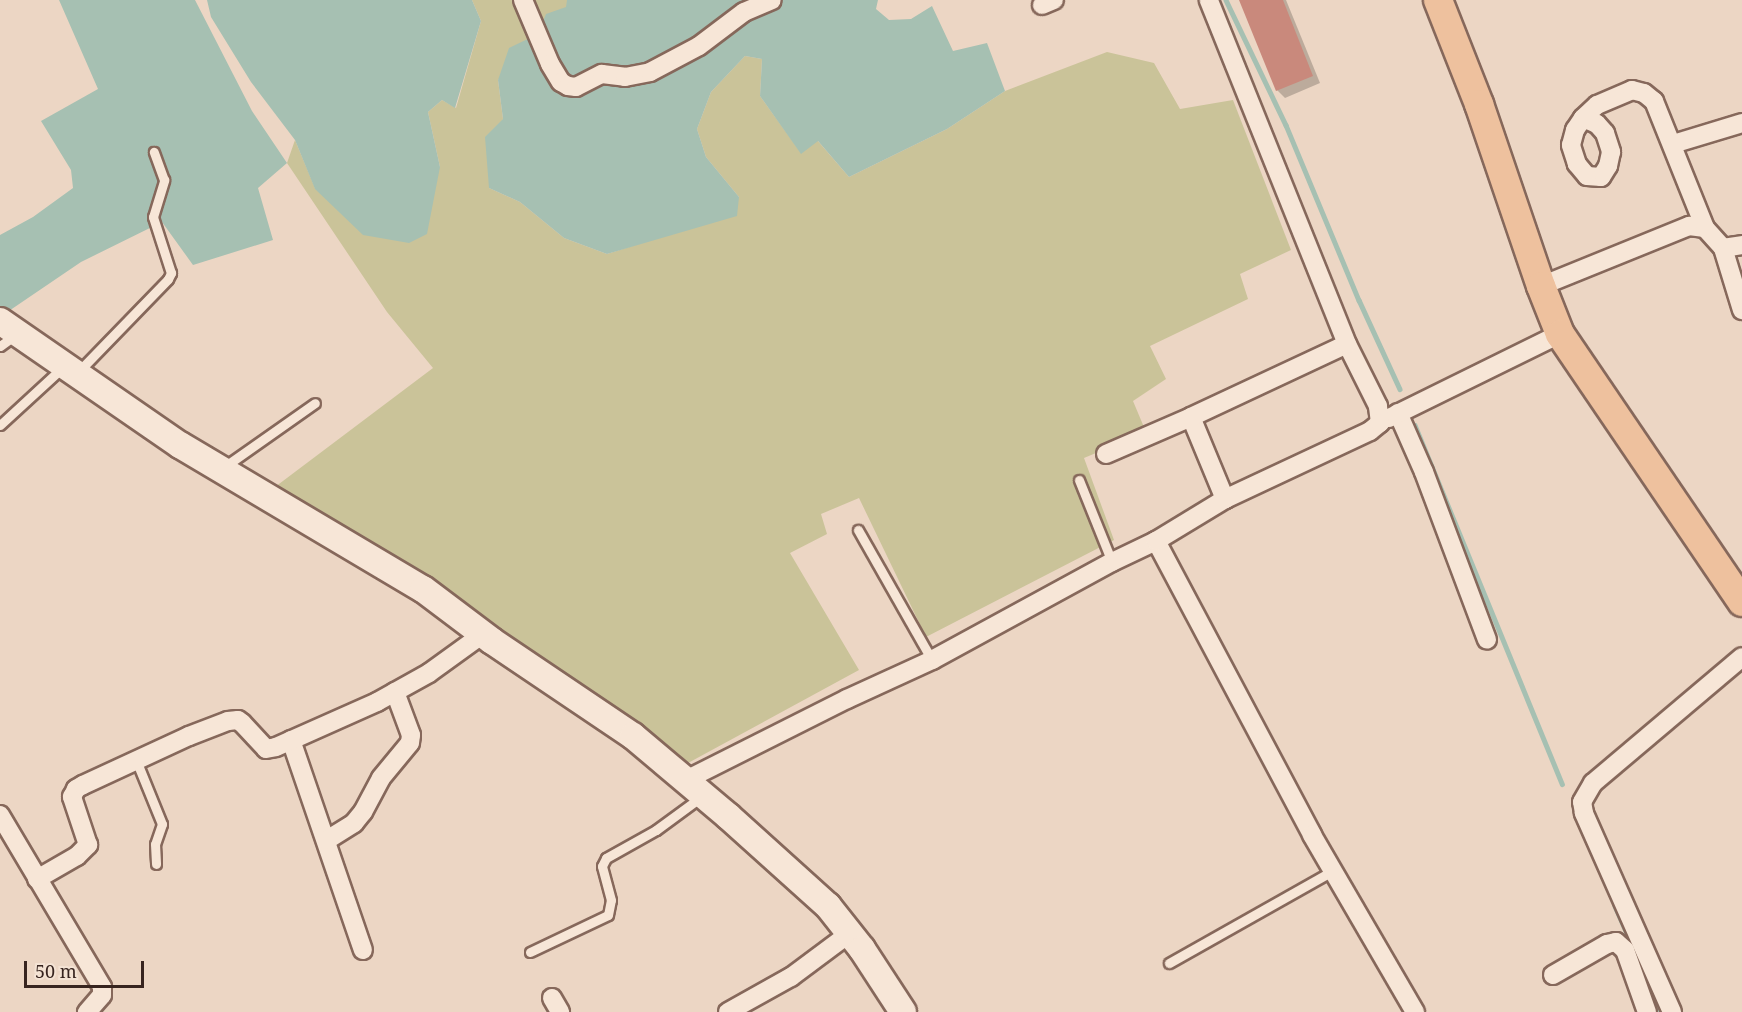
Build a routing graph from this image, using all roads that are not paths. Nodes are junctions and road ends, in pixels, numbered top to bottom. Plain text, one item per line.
1 (523, 0) edge
2 (772, 0) edge
3 (1209, 0) edge
4 (1438, 0) edge
5 (1583, 118) dead end
6 (1742, 123) edge
7 (1673, 144) junction
8 (154, 152) dead end
9 (1705, 228) junction
10 (1742, 245) edge
11 (1723, 248) junction
12 (1541, 286) junction
13 (1742, 310) edge
14 (6, 333) edge
15 (1560, 334) junction
16 (1347, 344) junction
17 (72, 369) junction
18 (315, 403) dead end
19 (1398, 413) junction
20 (1191, 417) junction
21 (1380, 423) junction
22 (0, 425) edge
23 (1106, 454) dead end
24 (222, 469) junction
25 (1079, 480) dead end
26 (1225, 499) junction
27 (858, 530) dead end
28 (1156, 541) junction
29 (1112, 562) junction
30 (1742, 602) edge
31 (483, 634) junction
32 (1487, 640) dead end
33 (1742, 657) edge
34 (932, 660) junction
35 (395, 692) junction
36 (291, 740) junction
37 (136, 760) junction
38 (695, 788) junction
39 (0, 814) edge
40 (327, 840) junction
41 (156, 864) dead end
42 (1334, 870) junction
43 (37, 879) junction
44 (850, 933) junction
45 (363, 950) dead end
46 (530, 952) dead end
47 (1169, 963) dead end
48 (1554, 975) dead end
49 (87, 1012) edge
50 (728, 1012) edge
51 (903, 1012) edge
52 (1415, 1012) edge
53 (1647, 1012) edge
54 (1672, 1012) edge

1 - 2 street
3 - 16 street
4 - 12 main road
5 - 7 street
6 - 7 street
7 - 9 street
8 - 17 lane
9 - 11 street
9 - 12 street
10 - 11 street
11 - 13 street
12 - 15 main road
14 - 17 street
15 - 19 street
15 - 30 main road
16 - 20 street
16 - 21 street
17 - 22 lane
17 - 24 street
18 - 24 lane
19 - 21 street
19 - 32 street
20 - 23 street
20 - 26 street
21 - 26 street
24 - 31 street
25 - 29 lane
26 - 28 street
27 - 34 lane
28 - 29 street
28 - 42 street
29 - 34 street
31 - 35 street
31 - 38 street
33 - 54 street
34 - 38 street
35 - 36 street
35 - 40 street
36 - 37 street
36 - 40 street
37 - 41 lane
37 - 43 street
38 - 44 street
38 - 46 lane
39 - 43 street
40 - 45 street
42 - 47 lane
42 - 52 street
43 - 49 street
44 - 50 street
44 - 51 street
48 - 53 street

